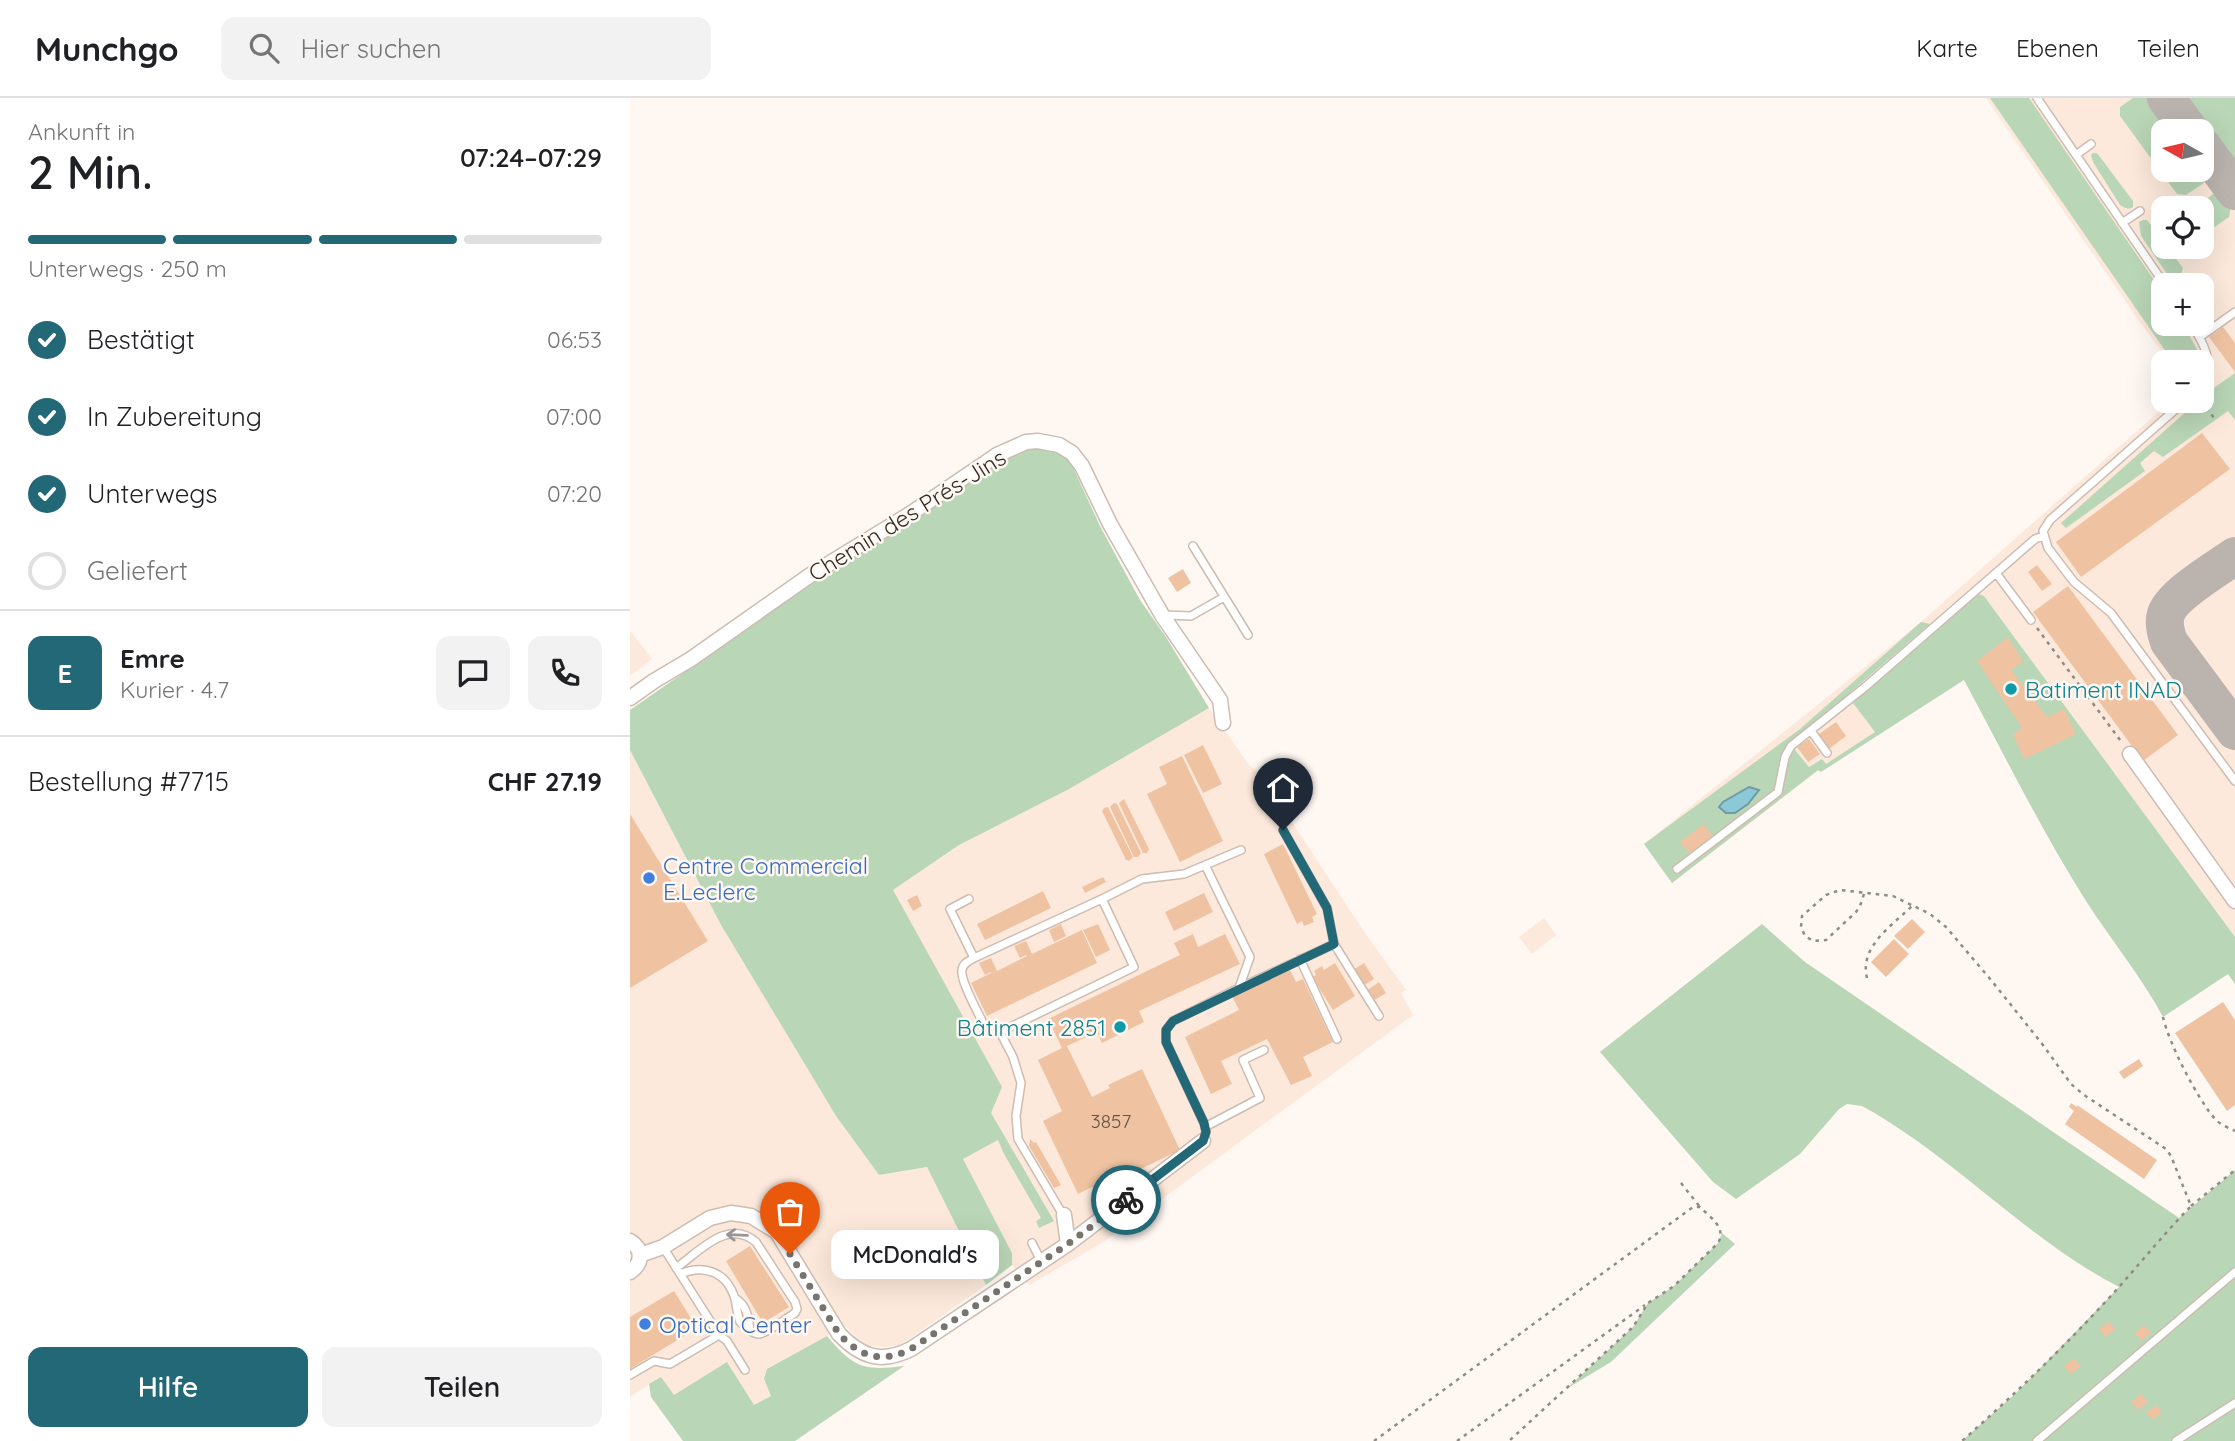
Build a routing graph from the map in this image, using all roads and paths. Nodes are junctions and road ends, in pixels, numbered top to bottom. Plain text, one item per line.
1 (2037, 98) edge
2 (2091, 144) dead end
3 (2076, 155) junction
4 (2140, 211) dead end
5 (2122, 223) junction
6 (2157, 273) edge
7 (2235, 312) edge
8 (2200, 337) joint
9 (2205, 350) edge
10 (2171, 413) edge
11 (2210, 413) edge
12 (2215, 419) dead end
13 (2043, 536) junction
14 (1193, 546) dead end
15 (1996, 573) junction
16 (1224, 597) junction
17 (1162, 615) junction
18 (2031, 620) joint
19 (1248, 635) dead end
20 (630, 698) edge
21 (1223, 723) dead end
22 (1811, 732) junction
23 (1827, 753) dead end
24 (2130, 754) joint
25 (2235, 781) edge
26 (1283, 830) dead end
27 (1241, 850) dead end
28 (1205, 865) junction
29 (1677, 869) dead end
30 (1864, 894) junction
31 (1102, 899) junction
32 (969, 900) dead end
33 (2235, 901) edge
34 (1913, 905) junction
35 (1334, 944) junction
36 (974, 958) junction
37 (1300, 959) junction
38 (1867, 978) dead end
39 (1239, 988) junction
40 (1379, 1016) dead end
41 (2163, 1017) dead end
42 (1000, 1032) junction
43 (1337, 1039) dead end
44 (1264, 1050) dead end
45 (2235, 1131) edge
46 (1204, 1134) junction
47 (2235, 1170) edge
48 (1681, 1183) dead end
49 (2191, 1206) junction
50 (1700, 1207) junction
51 (1064, 1216) joint
52 (630, 1241) edge
53 (1032, 1243) dead end
54 (1068, 1244) junction
55 (663, 1247) junction
56 (640, 1255) junction
57 (1041, 1261) junction
58 (678, 1271) junction
59 (630, 1272) edge
60 (2235, 1272) edge
61 (1648, 1303) junction
62 (719, 1335) junction
63 (745, 1370) dead end
64 (630, 1376) edge
65 (2235, 1403) edge
66 (1374, 1441) edge
67 (1457, 1441) edge
68 (1509, 1441) edge
69 (1962, 1441) edge
70 (2037, 1441) edge
71 (2176, 1441) edge

1 - 3 lane
2 - 3 lane
3 - 5 lane
4 - 5 lane
5 - 6 lane
7 - 8 lane
8 - 9 lane
10 - 13 lane
11 - 12 path
13 - 15 lane
13 - 25 lane
14 - 16 lane
15 - 18 lane
15 - 22 lane
16 - 17 lane
16 - 19 lane
17 - 20 street, Chemin des Prés-Jins
17 - 21 street, Chemin des Prés-Jins
18 - 24 path
22 - 23 lane
22 - 29 lane
24 - 33 street
26 - 35 lane
27 - 28 lane
28 - 31 lane
28 - 39 lane
30 - 30 path
30 - 34 path
31 - 36 lane
31 - 42 lane
32 - 36 lane
34 - 38 path
34 - 49 path
35 - 37 lane
35 - 40 lane
36 - 42 lane
37 - 39 lane
37 - 43 lane
39 - 46 lane
41 - 45 path
42 - 51 lane
44 - 46 lane
46 - 54 street
47 - 49 path
48 - 50 path
49 - 69 path
50 - 61 path
50 - 66 path
51 - 54 street
52 - 56 street
53 - 57 lane
54 - 57 street
55 - 56 street
55 - 57 street
55 - 58 lane
56 - 59 street
58 -> 58 lane
58 - 62 lane
60 - 70 lane
61 - 67 path
61 - 68 path
62 - 63 lane
62 - 64 lane
65 - 71 lane

